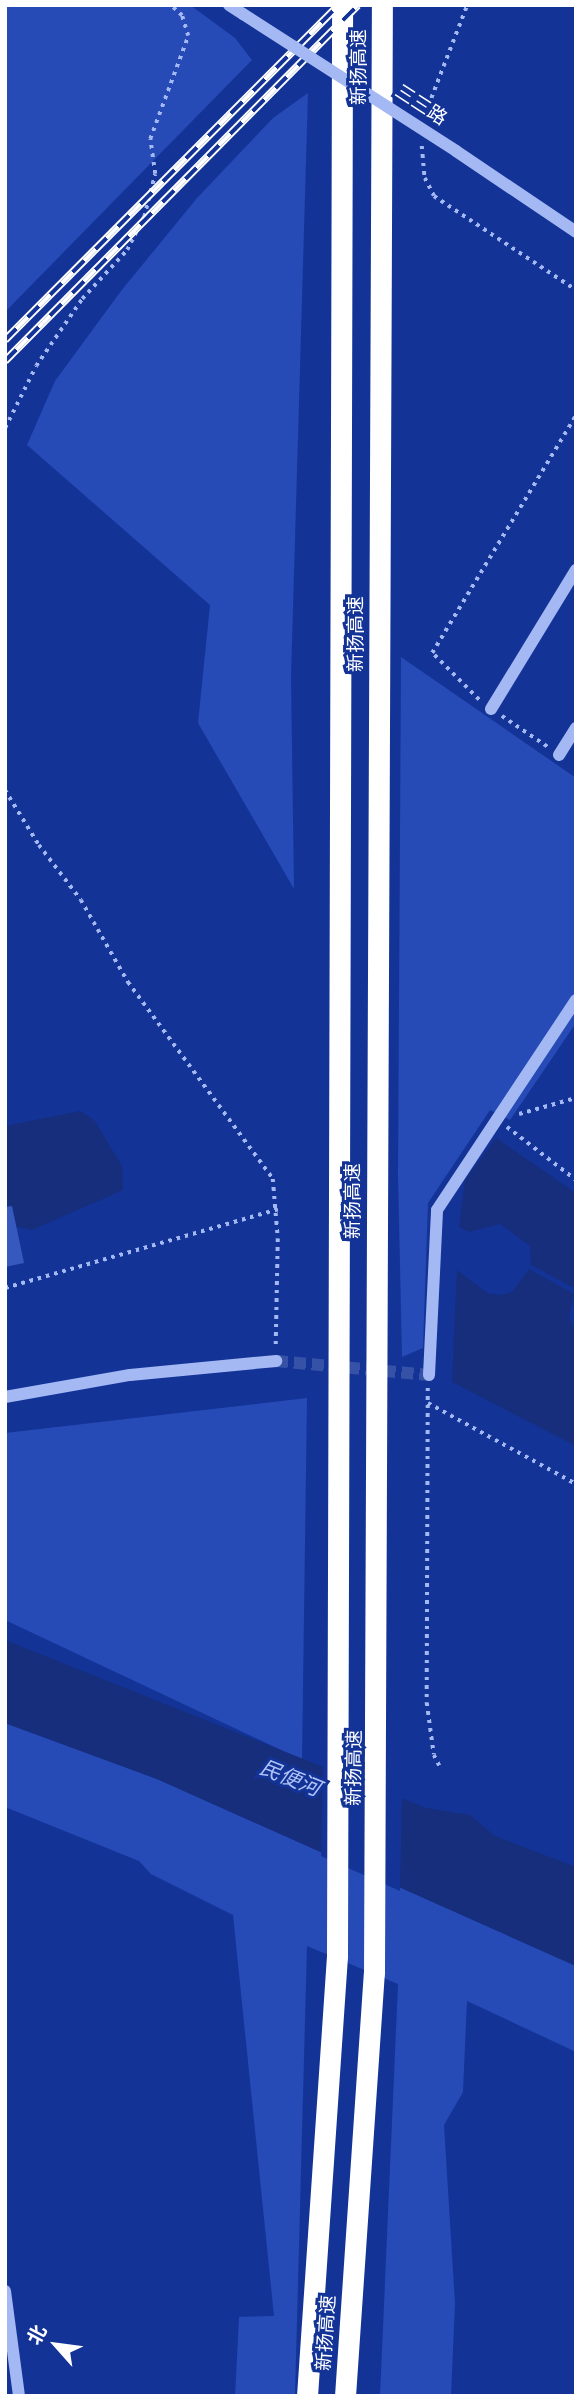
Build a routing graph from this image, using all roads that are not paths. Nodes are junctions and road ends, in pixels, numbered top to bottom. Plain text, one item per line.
1 (229, 5) edge
2 (341, 5) edge
3 (382, 5) edge
4 (576, 232) edge
5 (576, 570) edge
6 (491, 709) road end
7 (576, 728) edge
8 (559, 755) road end
9 (576, 1000) edge
10 (276, 1361) tunnel mouth
11 (429, 1375) road end
12 (5, 1397) edge
13 (5, 2291) edge
14 (19, 2396) edge
15 (307, 2396) edge
16 (345, 2396) edge

1 - 4 street, 三三路, bridge
2 - 15 highway, 新扬高速
3 - 16 highway, 新扬高速
5 - 6 street
7 - 8 street
9 - 11 street
10 - 12 street
13 - 14 street

